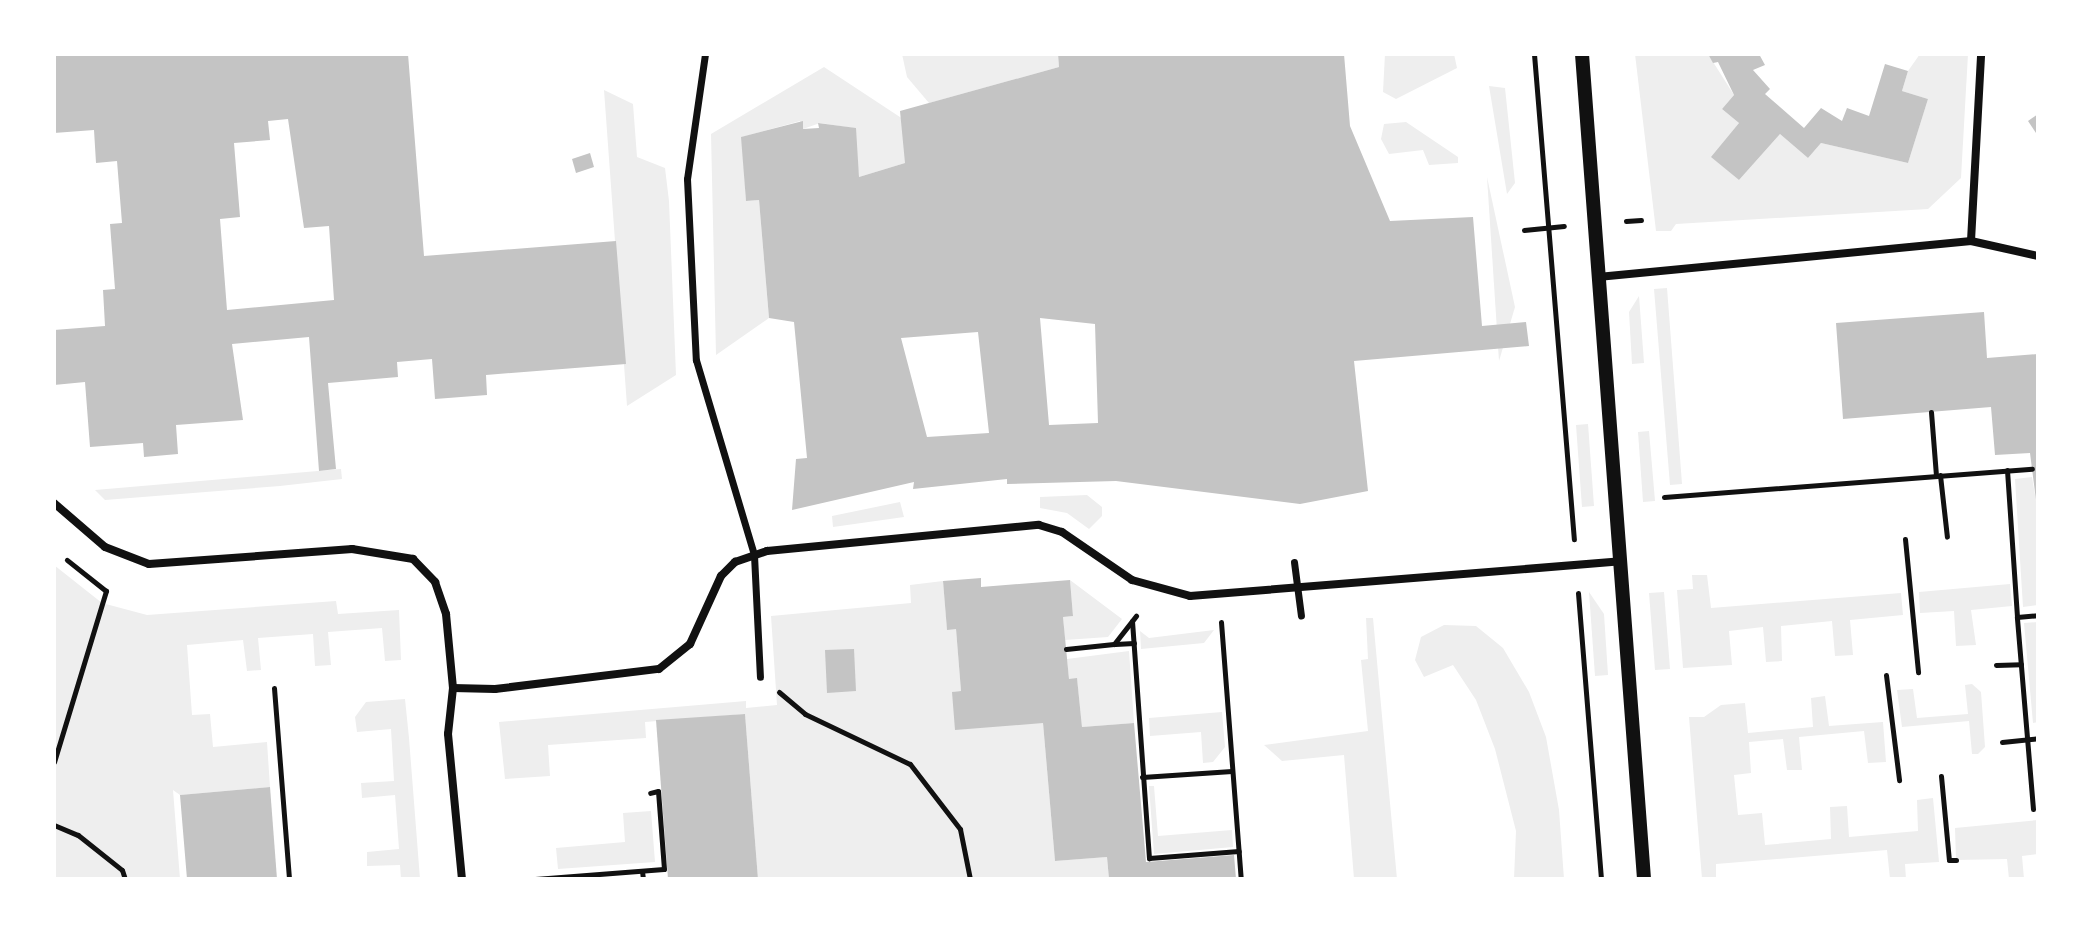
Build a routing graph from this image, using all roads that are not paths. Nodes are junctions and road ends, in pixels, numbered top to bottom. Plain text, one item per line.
1 (705, 54) edge
2 (1582, 54) edge
3 (1981, 54) edge
4 (1971, 241) junction
5 (2038, 256) edge
6 (1597, 277) junction
7 (54, 503) edge
8 (754, 555) junction
9 (1621, 561) junction
10 (1294, 562) dead end
11 (1299, 589) junction
12 (1301, 616) dead end
13 (760, 677) road end
14 (453, 688) junction
15 (462, 879) edge
16 (1644, 879) edge

1 - 8 street
2 - 6 street
3 - 4 street
4 - 5 street
4 - 6 street
6 - 9 street
7 - 14 street
8 - 11 street
8 - 13 street
8 - 14 street
9 - 11 street
9 - 16 street
10 - 11 street
11 - 12 street
14 - 15 street

